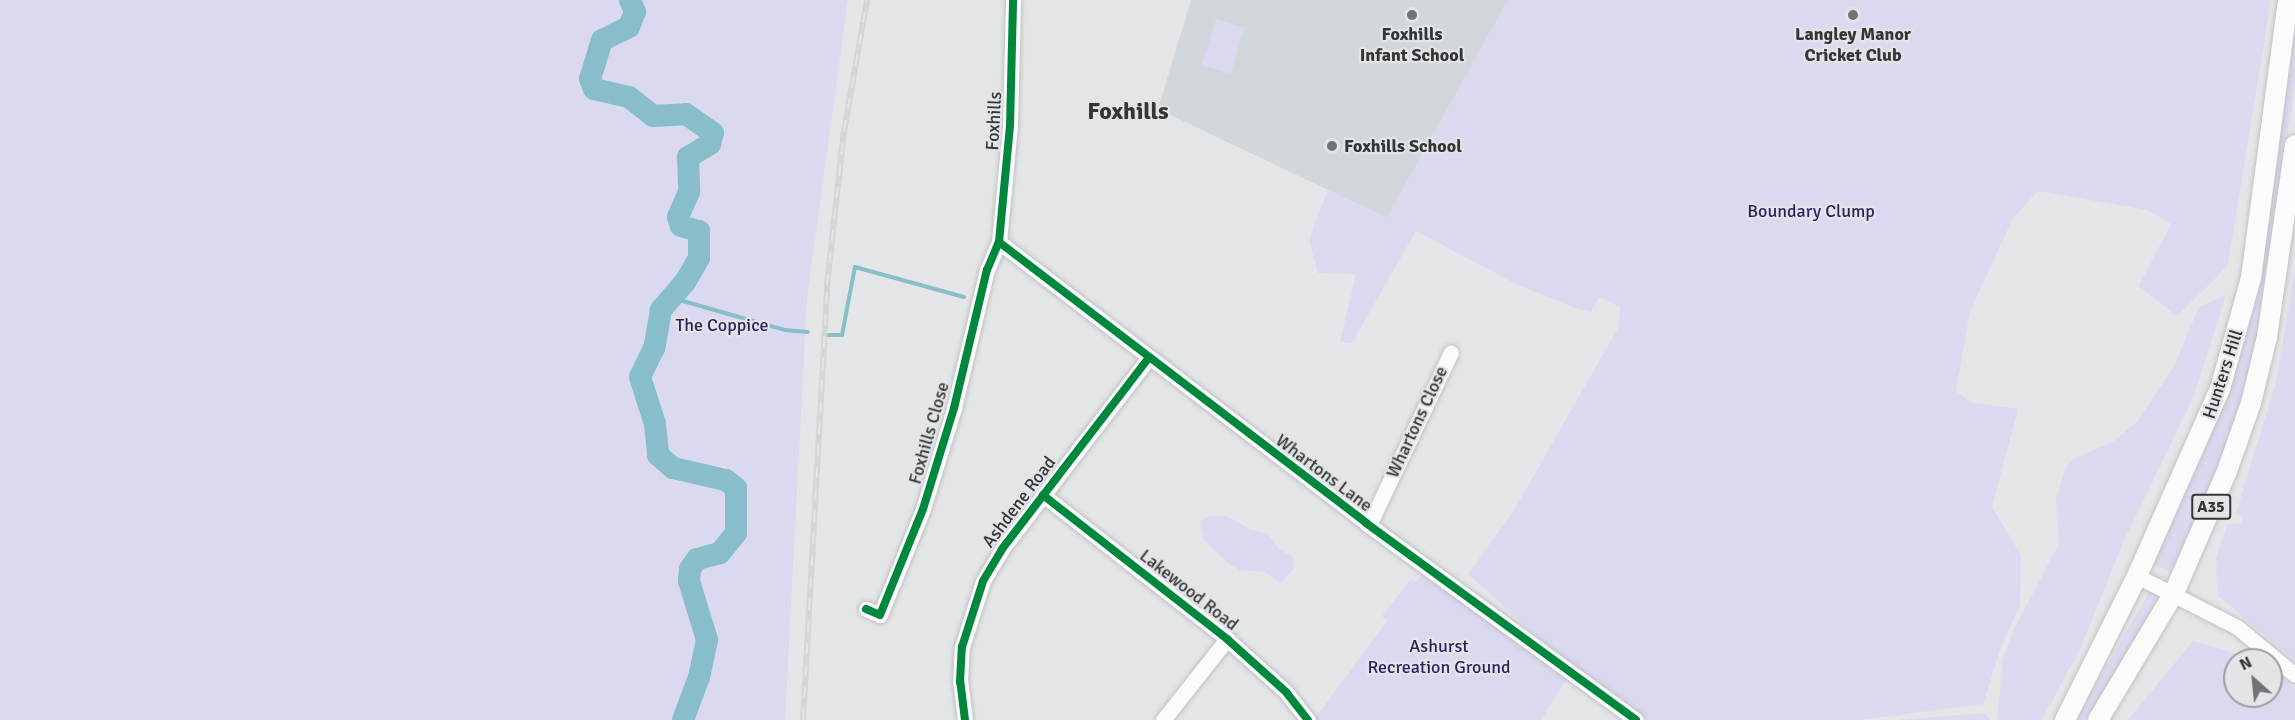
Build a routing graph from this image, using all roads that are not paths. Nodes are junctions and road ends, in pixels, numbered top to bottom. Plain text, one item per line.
1 (1013, 0) edge
2 (2288, 0) edge
3 (2295, 145) edge
4 (999, 242) junction
5 (1451, 352) dead end
6 (1148, 359) junction
7 (1043, 495) junction
8 (1369, 525) junction
9 (2137, 576) junction
10 (2174, 593) junction
11 (866, 609) dead end
12 (1227, 639) junction
13 (2295, 675) edge
14 (965, 720) edge
15 (1163, 720) edge
16 (1308, 720) edge
17 (1636, 720) edge
18 (2065, 720) edge
19 (2098, 720) edge

1 - 4 street, Foxhills
2 - 9 main road, Hunters Hill / A35
3 - 10 main road, Hunters Hill / A35
4 - 6 street, Whartons Lane
4 - 11 street, Foxhills Close
5 - 8 street, Whartons Close
6 - 7 street, Ashdene Road
6 - 8 street, Whartons Lane
7 - 12 street, Lakewood Road
7 - 14 street, Ashdene Road
8 - 17 street, Whartons Lane
9 - 10 street
9 - 18 main road, Hunters Hill / A35
10 - 13 street
10 - 19 main road, Hunters Hill / A35
12 - 15 street
12 - 16 street, Lakewood Road

